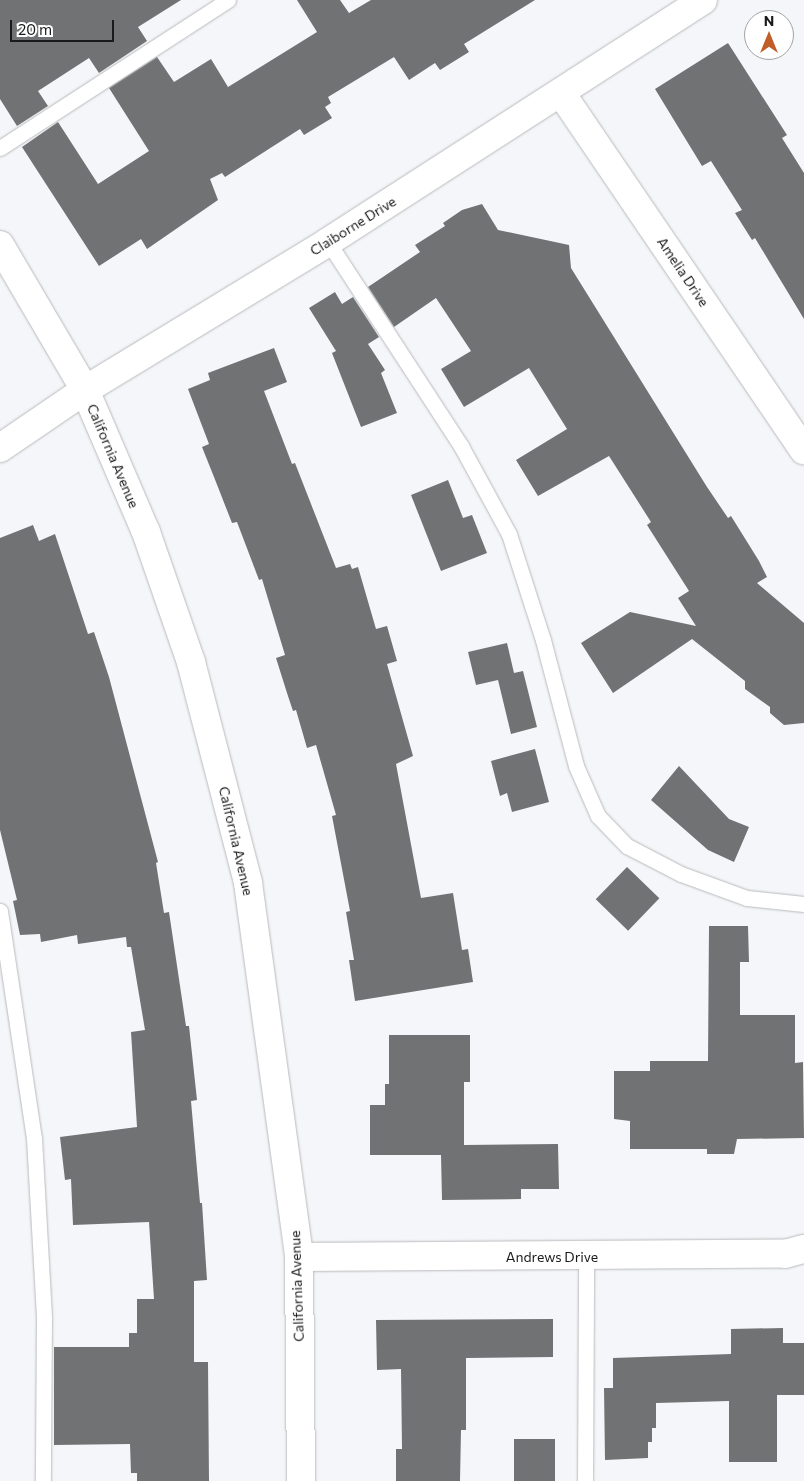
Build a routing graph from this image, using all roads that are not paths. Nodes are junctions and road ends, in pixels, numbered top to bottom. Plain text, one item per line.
1 (228, 0) edge
2 (703, 0) edge
3 (561, 93) junction
4 (0, 148) edge
5 (328, 242) junction
6 (0, 245) edge
7 (85, 390) junction
8 (0, 448) edge
9 (804, 450) edge
10 (804, 904) edge
11 (0, 910) edge
12 (804, 1249) edge
13 (298, 1257) junction
14 (586, 1257) junction
15 (43, 1481) edge
16 (301, 1481) edge
17 (586, 1481) edge

1 - 4 lane
2 - 3 street, Claiborne Drive
3 - 5 street, Claiborne Drive
3 - 9 street, Amelia Drive
5 - 7 street, Claiborne Drive
5 - 10 lane
6 - 7 street, California Avenue
7 - 8 street, Claiborne Drive
7 - 13 street, California Avenue
11 - 15 lane
12 - 14 street, Andrews Drive
13 - 14 street, Andrews Drive
13 - 16 street, California Avenue
14 - 17 lane

